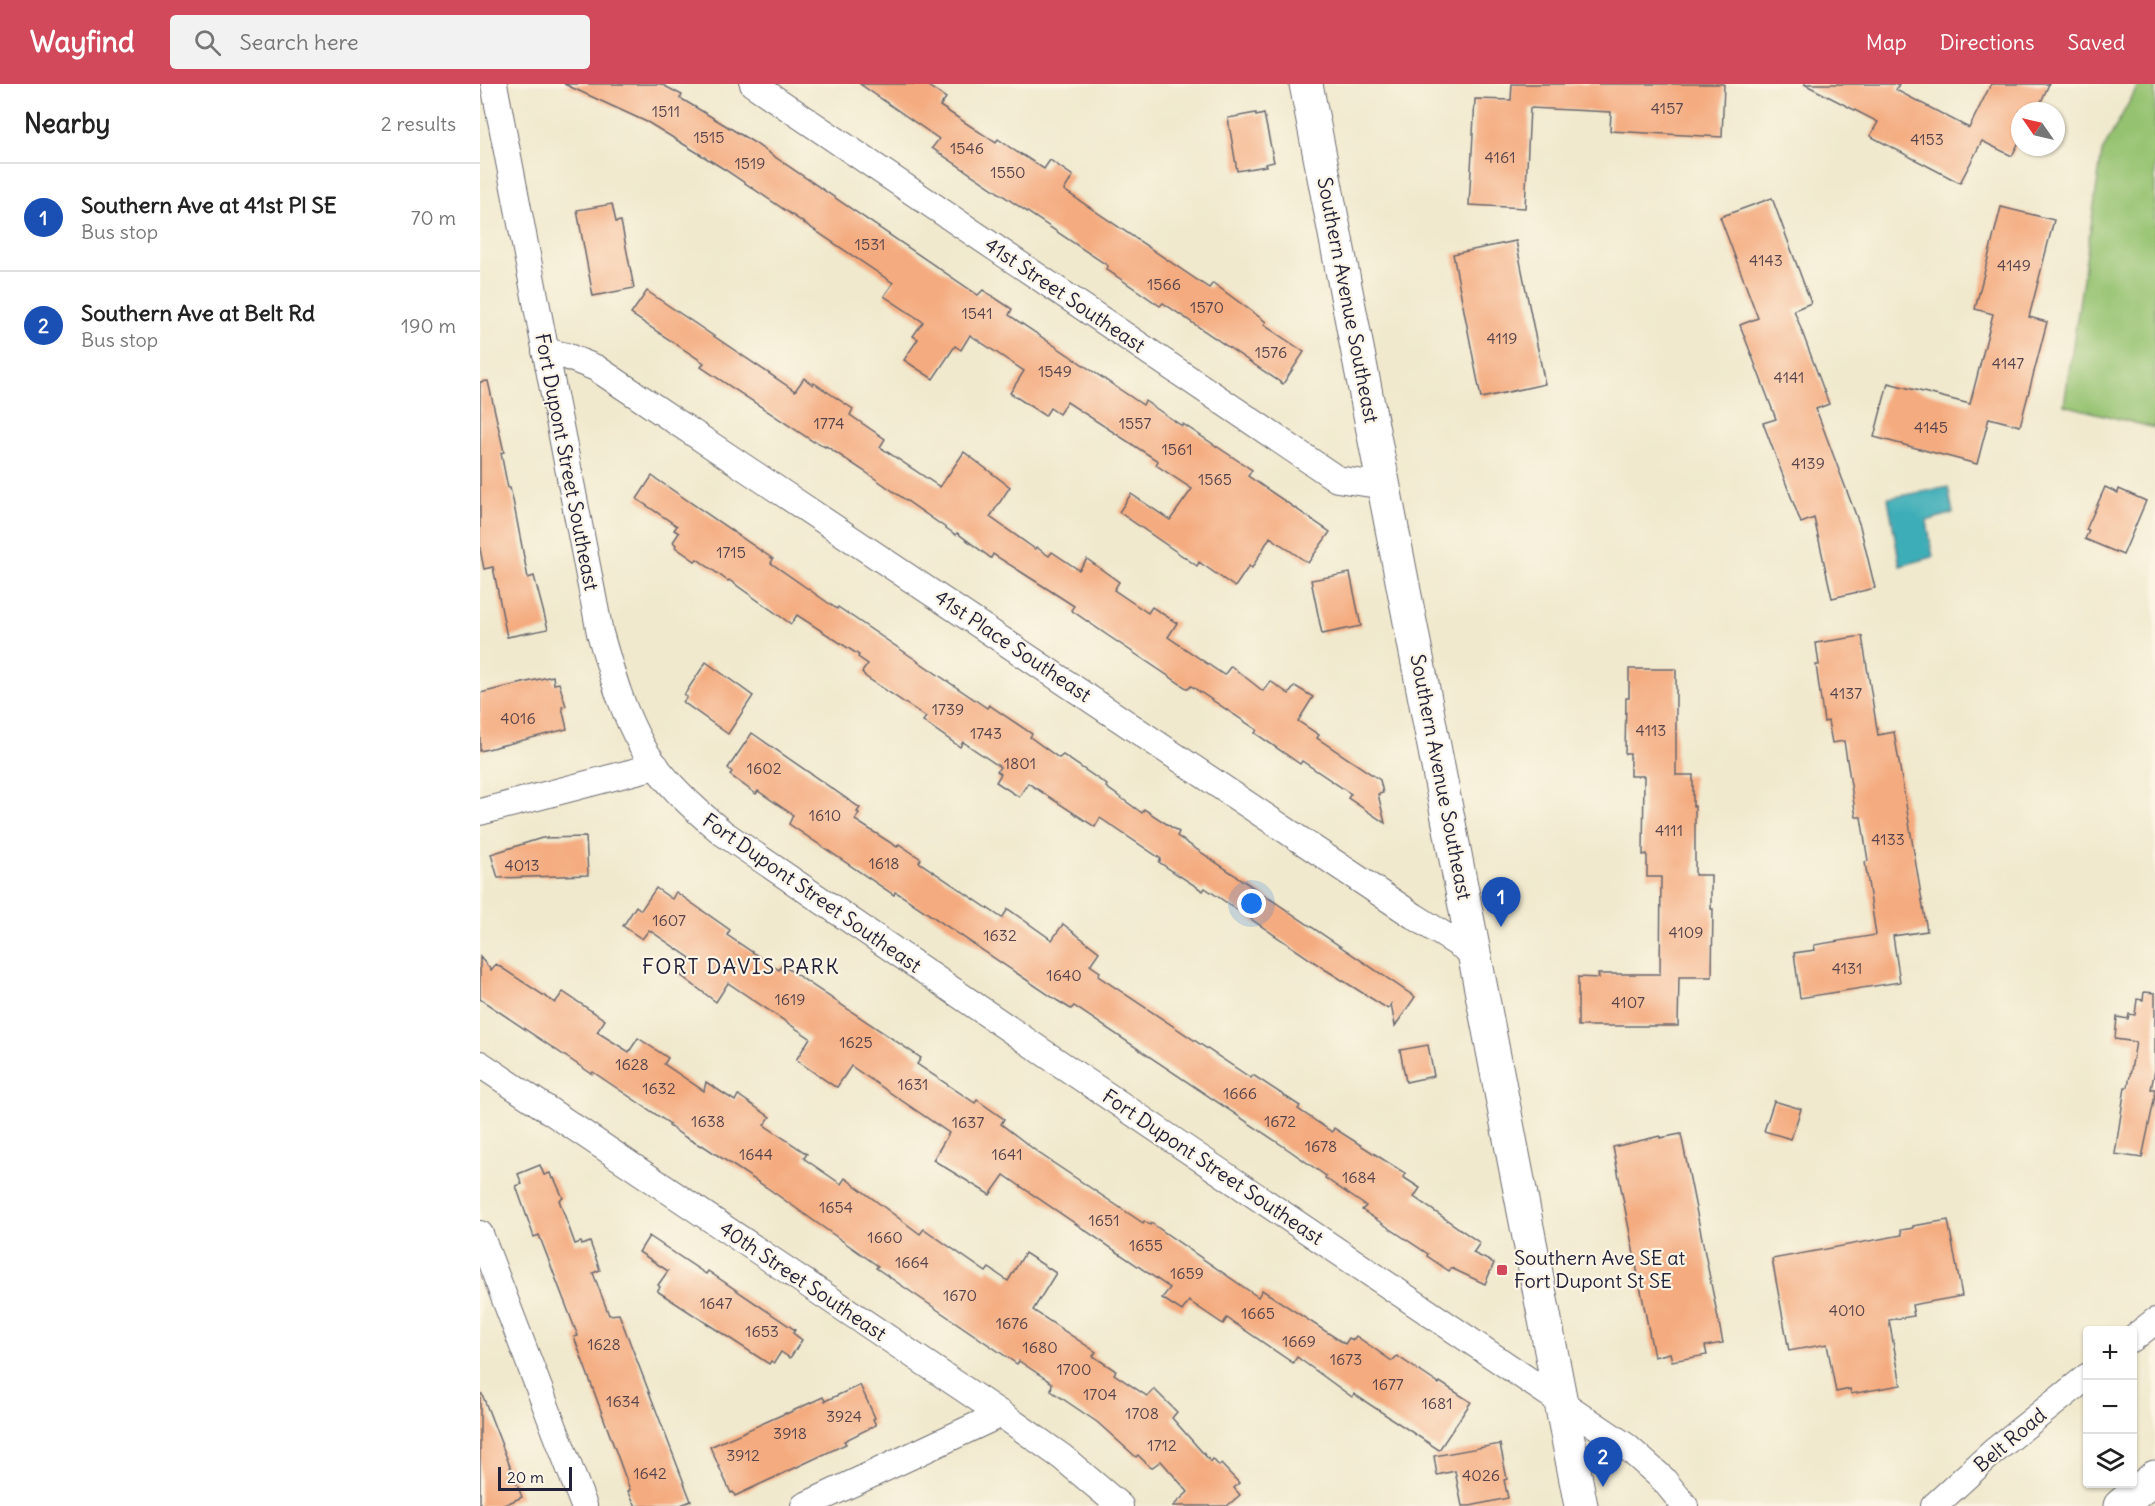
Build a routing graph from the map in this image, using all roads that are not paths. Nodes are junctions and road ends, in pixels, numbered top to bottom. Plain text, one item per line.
1 (494, 84) edge
2 (753, 84) edge
3 (1306, 84) edge
4 (545, 351) junction
5 (1385, 486) junction
6 (656, 766) junction
7 (480, 812) edge
8 (1474, 954) junction
9 (480, 1065) edge
10 (480, 1234) edge
11 (2155, 1321) edge
12 (2137, 1336) edge
13 (2083, 1380) edge
14 (1562, 1402) junction
15 (1001, 1414) junction
16 (2155, 1477) edge
17 (584, 1506) edge
18 (804, 1506) edge
19 (1120, 1506) edge
20 (1581, 1506) edge
21 (1685, 1506) edge
22 (1934, 1506) edge
23 (2120, 1506) edge

1 - 4 street, Fort Dupont Street Southeast
2 - 5 street, 41st Street Southeast
3 - 5 main road, Southern Avenue Southeast
4 - 6 street, Fort Dupont Street Southeast
4 - 8 street, 41st Place Southeast
5 - 8 main road, Southern Avenue Southeast
6 - 7 street
6 - 14 street, Fort Dupont Street Southeast
8 - 14 main road, Southern Avenue Southeast
9 - 15 street, 40th Street Southeast
10 - 17 street
11 - 12 street
13 - 22 street, Belt Road
14 - 20 main road, Southern Avenue Southeast
14 - 21 street
15 - 18 street
15 - 19 street, 40th Street Southeast
16 - 23 main road

